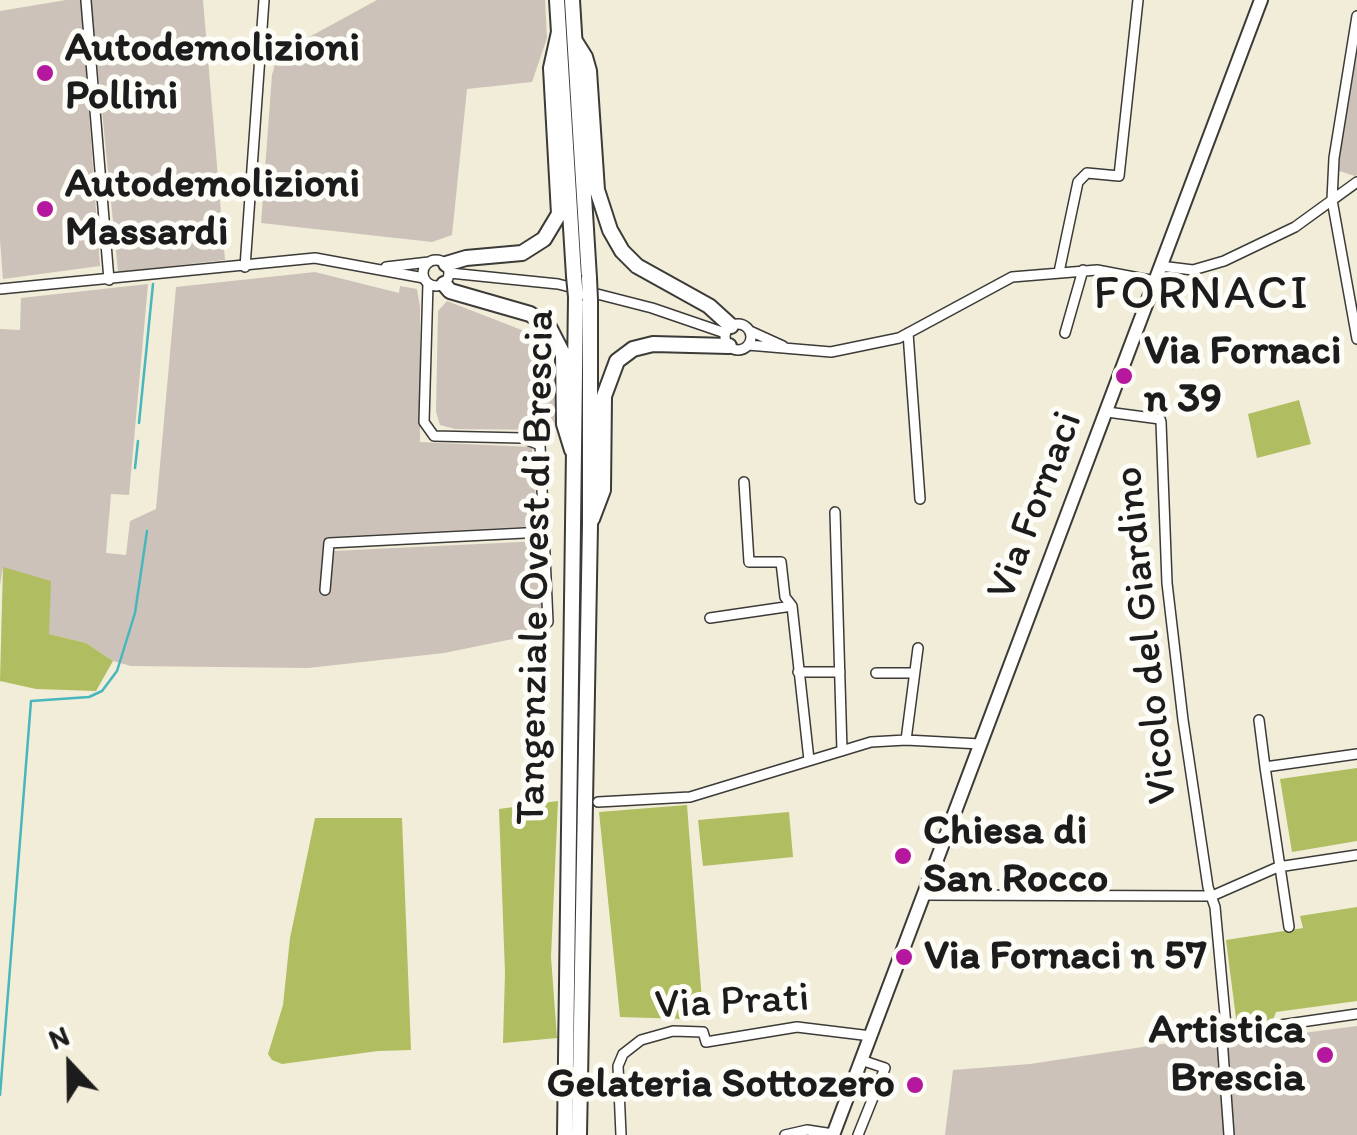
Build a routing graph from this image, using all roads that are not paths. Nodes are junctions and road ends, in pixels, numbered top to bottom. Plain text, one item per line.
1 (264, 0) edge
2 (556, 0) edge
3 (572, 0) edge
4 (1138, 0) edge
5 (1261, 0) edge
6 (86, 1) edge
7 (1357, 16) edge
8 (559, 32) junction
9 (575, 41) junction
10 (1357, 182) edge
11 (1332, 200) junction
12 (429, 262) junction
13 (1160, 266) junction
14 (245, 267) junction
15 (374, 269) junction
16 (1083, 270) junction
17 (1059, 272) junction
18 (582, 277) junction
19 (438, 278) junction
20 (109, 280) junction
21 (1155, 281) junction
22 (0, 289) edge
23 (583, 298) junction
24 (750, 331) junction
25 (1066, 332) dead end
26 (908, 333) junction
27 (728, 335) junction
28 (1357, 339) edge
29 (748, 345) junction
30 (790, 349) junction
31 (1107, 412) junction
32 (576, 460) junction
33 (744, 482) dead end
34 (920, 498) dead end
35 (835, 512) dead end
36 (590, 524) junction
37 (544, 532) junction
38 (326, 590) dead end
39 (792, 606) junction
40 (710, 618) dead end
41 (548, 622) dead end
42 (918, 648) dead end
43 (798, 672) junction
44 (840, 672) junction
45 (914, 672) junction
46 (876, 673) dead end
47 (1259, 720) dead end
48 (906, 740) junction
49 (980, 744) junction
50 (842, 751) junction
51 (1357, 754) edge
52 (808, 760) junction
53 (1266, 767) junction
54 (598, 802) dead end
55 (1357, 854) edge
56 (1278, 867) junction
57 (925, 895) junction
58 (1212, 896) junction
59 (1289, 926) dead end
60 (1357, 1014) edge
61 (1225, 1033) junction
62 (871, 1036) junction
63 (861, 1060) junction
64 (562, 1135) edge
65 (579, 1135) edge
66 (621, 1135) edge
67 (785, 1135) edge
68 (833, 1135) edge
69 (858, 1135) edge
70 (1229, 1135) edge

1 - 14 street
2 - 8 main road, Tangenziale Ovest di Brescia
3 - 9 main road, Tangenziale Ovest di Brescia
4 - 17 street
5 - 13 street, Via Fornaci
6 - 20 street
7 - 11 street
8 - 18 main road, Tangenziale Ovest di Brescia
8 - 19 main road
9 - 18 main road, Tangenziale Ovest di Brescia
9 - 27 main road
10 - 11 street
11 - 13 street
11 - 28 street
12 - 15 street
12 - 19 street
12 - 19 street
13 - 21 street, Via Fornaci
14 - 15 street
14 - 20 street
15 - 19 street
16 - 17 street
16 - 21 street
16 - 25 street
17 - 26 street
18 - 23 main road, Tangenziale Ovest di Brescia, bridge
19 - 27 street
19 - 32 main road
19 - 37 street
20 - 22 street
21 - 31 street, Via Fornaci
23 - 32 main road, Tangenziale Ovest di Brescia
23 - 36 main road, Tangenziale Ovest di Brescia
24 - 27 street
24 - 29 street
24 - 30 street
26 - 30 street
26 - 34 street
27 - 29 street
27 - 36 main road
29 - 30 street
31 - 49 street, Via Fornaci
31 - 58 street, Vicolo del Giardino
32 - 64 main road, Tangenziale Ovest di Brescia
33 - 39 street
35 - 44 street
36 - 65 main road, Tangenziale Ovest di Brescia
37 - 38 street
37 - 41 street
39 - 40 street
39 - 43 street
42 - 45 street
43 - 44 street
43 - 52 street
44 - 50 street
45 - 46 street
45 - 48 street
47 - 53 street
48 - 49 street
48 - 50 street
49 - 57 street, Via Fornaci
50 - 52 street
51 - 53 street
52 - 54 street
53 - 56 street
55 - 56 street
56 - 58 street
56 - 59 street
57 - 58 street
57 - 62 street, Via Fornaci
58 - 61 street
60 - 61 street
61 - 70 street
62 - 63 street, Via Fornaci
62 - 66 street, Via Prati
63 - 68 street, Via Fornaci
63 - 69 street
67 - 68 street

